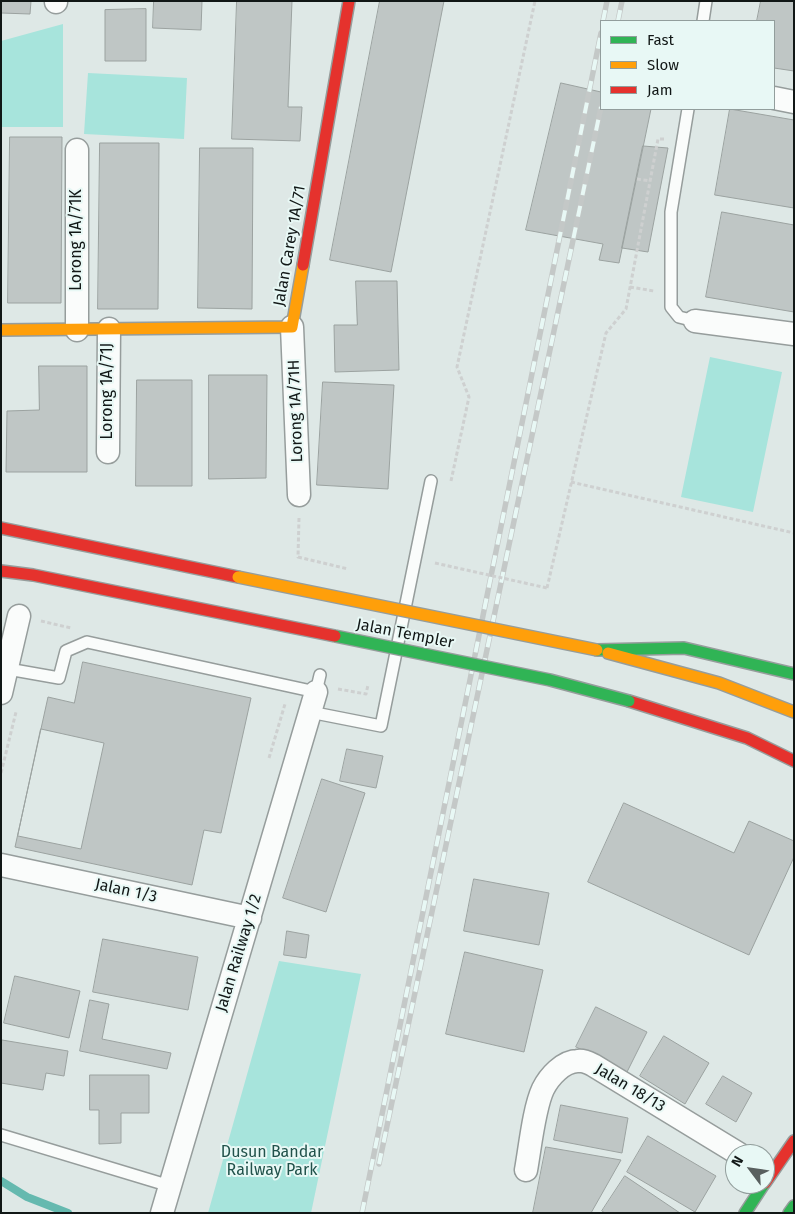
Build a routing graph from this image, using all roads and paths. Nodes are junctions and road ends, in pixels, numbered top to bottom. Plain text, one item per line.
1 (349, 1) edge
2 (535, 1) edge
3 (706, 1) edge
4 (703, 20) edge
5 (775, 98) edge
6 (794, 102) edge
7 (688, 110) edge
8 (682, 142) junction
9 (78, 150) dead end
10 (636, 179) dead end
11 (650, 181) junction
12 (695, 321) joint
13 (292, 327) junction
14 (109, 329) junction
15 (1, 330) edge
16 (77, 330) junction
17 (794, 334) edge
18 (108, 452) dead end
19 (431, 481) joint
20 (571, 482) junction
21 (299, 496) joint
22 (1, 528) edge
23 (794, 533) edge
24 (435, 563) dead end
25 (348, 569) dead end
26 (1, 571) edge
27 (19, 616) dead end
28 (597, 650) junction
29 (8, 669) junction
30 (794, 674) edge
31 (368, 685) dead end
32 (290, 686) junction
33 (348, 691) dead end
34 (1, 693) edge
35 (315, 693) junction
36 (16, 711) dead end
37 (794, 712) edge
38 (268, 760) dead end
39 (794, 761) edge
40 (1, 773) edge
41 (1, 865) edge
42 (250, 918) junction
43 (1, 1135) edge
44 (794, 1142) edge
45 (725, 1145) edge
46 (775, 1166) edge
47 (526, 1170) dead end
48 (170, 1186) junction
49 (756, 1194) edge
50 (794, 1206) edge
51 (162, 1213) edge
52 (745, 1213) edge
53 (790, 1213) edge

1 - 13 main road, Jalan Carey 1A/71
2 - 19 path
3 - 4 lane
5 - 6 street
7 - 8 lane
8 - 11 path
8 - 12 lane
9 - 16 street, Lorong 1A/71K
10 - 11 path
11 - 20 path
12 - 17 street
13 - 14 main road, Jalan Carey 1A/71
13 - 21 street, Lorong 1A/71H
14 - 16 main road, Jalan Carey 1A/71
14 - 18 street, Lorong 1A/71J
15 - 16 main road, Jalan Carey 1A/71
19 - 35 lane
20 - 23 path
20 - 24 path, bridge
21 - 25 path
22 - 28 main road, Jalan Templer, bridge
26 - 39 main road, Jalan Templer, bridge
27 - 29 street
28 - 30 main road
28 - 37 main road, Jalan Templer
29 - 32 lane
29 - 34 street
31 - 33 path
32 - 35 lane
32 - 38 path
35 - 42 street, Jalan Railway 1/2
36 - 40 path
41 - 42 street, Jalan 1/3
42 - 48 street, Jalan Railway 1/2
43 - 48 lane
44 - 46 main road
45 - 47 street, Jalan 18/13
48 - 51 street, Jalan Railway 1/2
49 - 52 main road
50 - 53 main road

